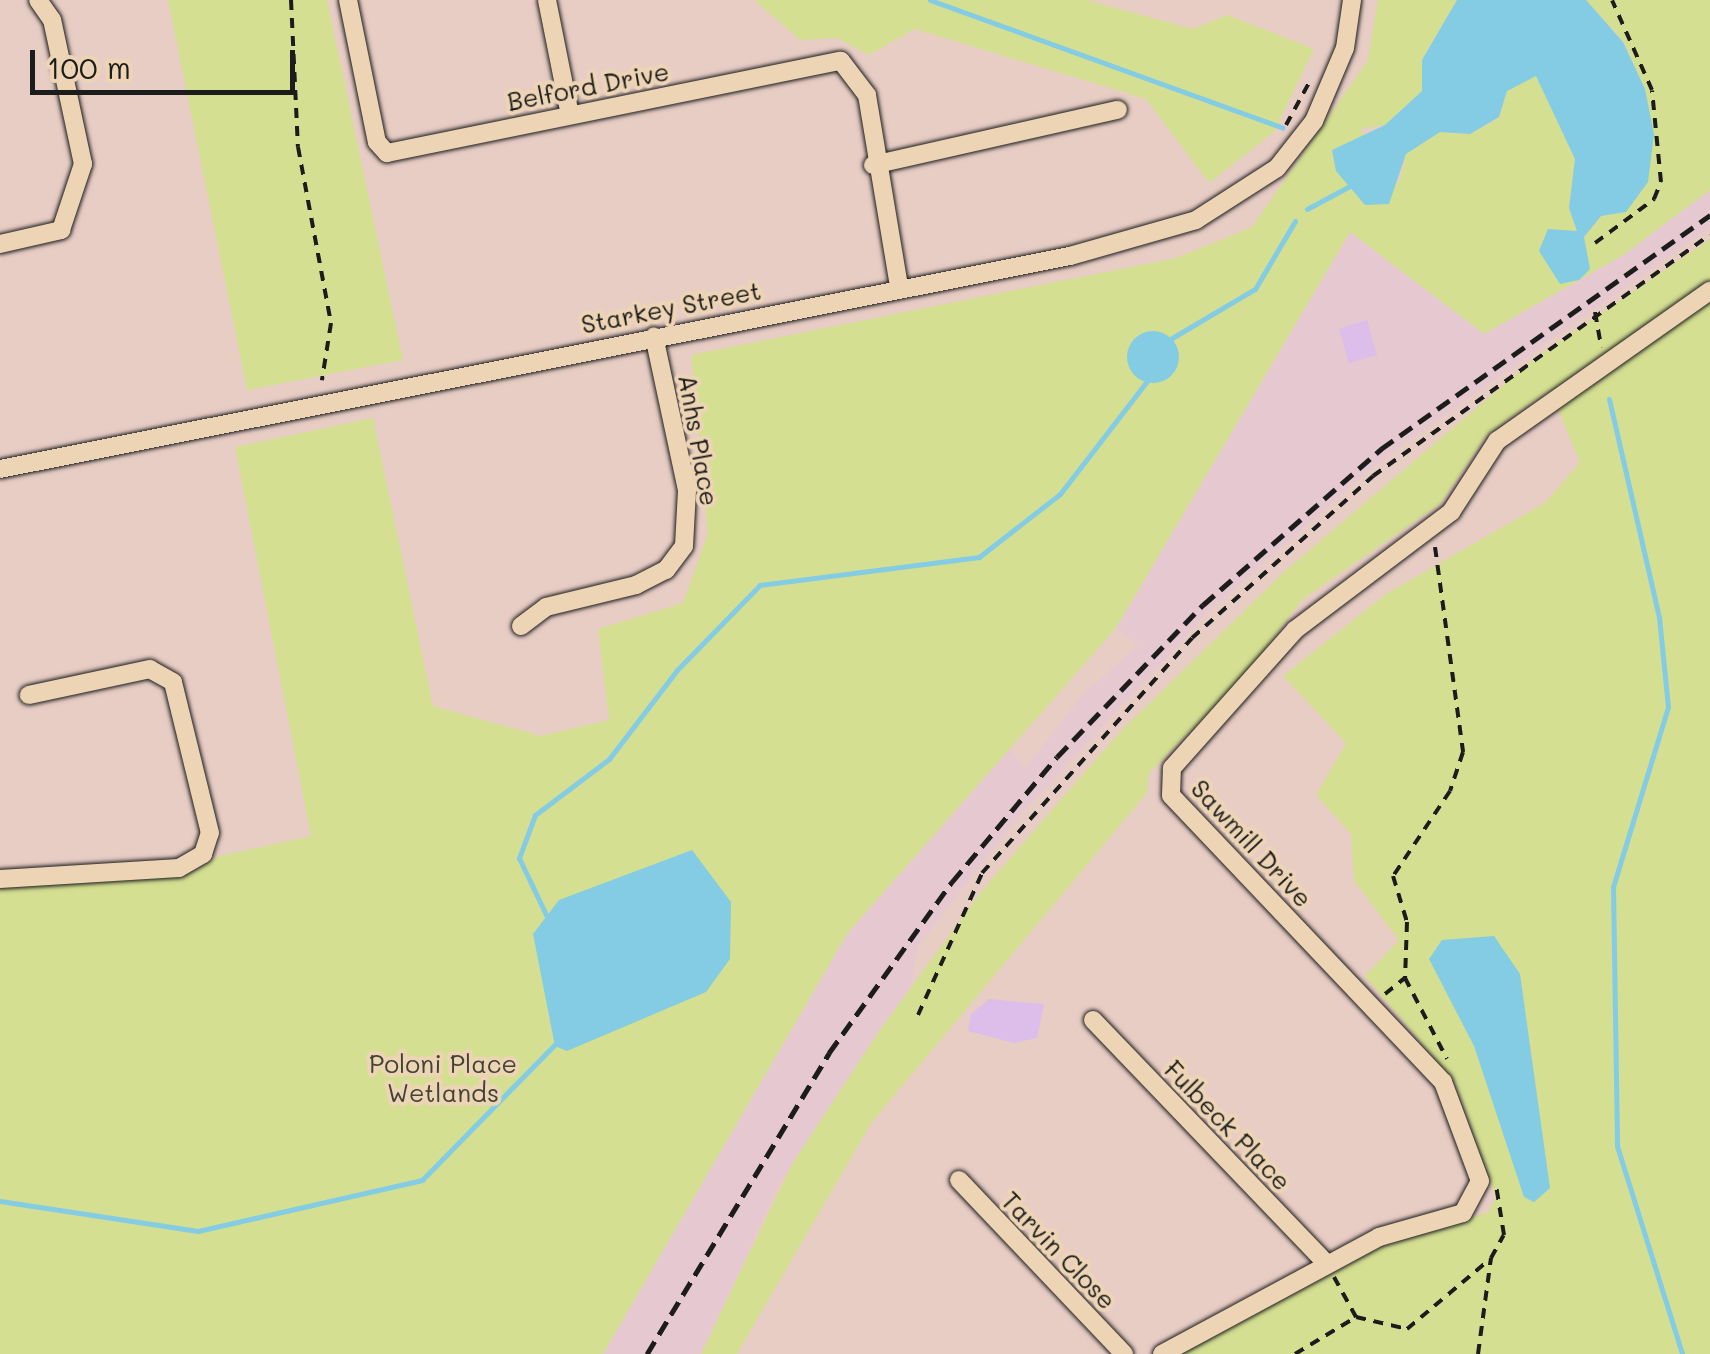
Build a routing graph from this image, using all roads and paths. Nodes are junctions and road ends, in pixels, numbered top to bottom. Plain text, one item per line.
1 (38, 0) edge
2 (291, 0) edge
3 (348, 0) edge
4 (547, 0) edge
5 (1352, 0) edge
6 (1612, 0) edge
7 (1319, 66) dead end
8 (1118, 110) dead end
9 (570, 115) junction
10 (1278, 140) dead end
11 (874, 164) junction
12 (1710, 234) edge
13 (0, 244) edge
14 (1595, 244) dead end
15 (899, 286) junction
16 (1710, 292) edge
17 (1596, 312) junction
18 (654, 336) junction
19 (1604, 365) junction
20 (322, 380) dead end
21 (0, 469) edge
22 (1448, 534) dead end
23 (521, 626) dead end
24 (30, 695) dead end
25 (0, 879) edge
26 (1405, 978) junction
27 (1371, 1007) junction
28 (918, 1015) dead end
29 (1093, 1020) dead end
30 (1450, 1065) dead end
31 (1490, 1170) dead end
32 (959, 1180) dead end
33 (1491, 1258) junction
34 (1326, 1263) junction
35 (1356, 1317) junction
36 (1124, 1354) edge
37 (1162, 1354) edge
38 (1295, 1354) edge
39 (1478, 1354) edge

1 - 13 street
2 - 20 path
3 - 9 street, Belford Drive
4 - 9 street
5 - 15 street, Starkey Street
6 - 14 path
7 - 10 path
8 - 11 street
9 - 11 street, Belford Drive
11 - 15 street, Belford Drive
12 - 17 path
15 - 18 street, Starkey Street
16 - 19 street, Sawmill Drive
17 - 19 path
17 - 28 path
18 - 21 street, Starkey Street
18 - 23 street, Anhs Place
19 - 27 street, Sawmill Drive
22 - 26 path
24 - 25 street
26 - 27 path
26 - 30 path
27 - 34 street, Sawmill Drive
29 - 34 street, Fulbeck Place
31 - 33 path
32 - 36 street, Tarvin Close
33 - 35 path
33 - 39 path
34 - 35 path
34 - 37 street, Sawmill Drive
35 - 38 path

